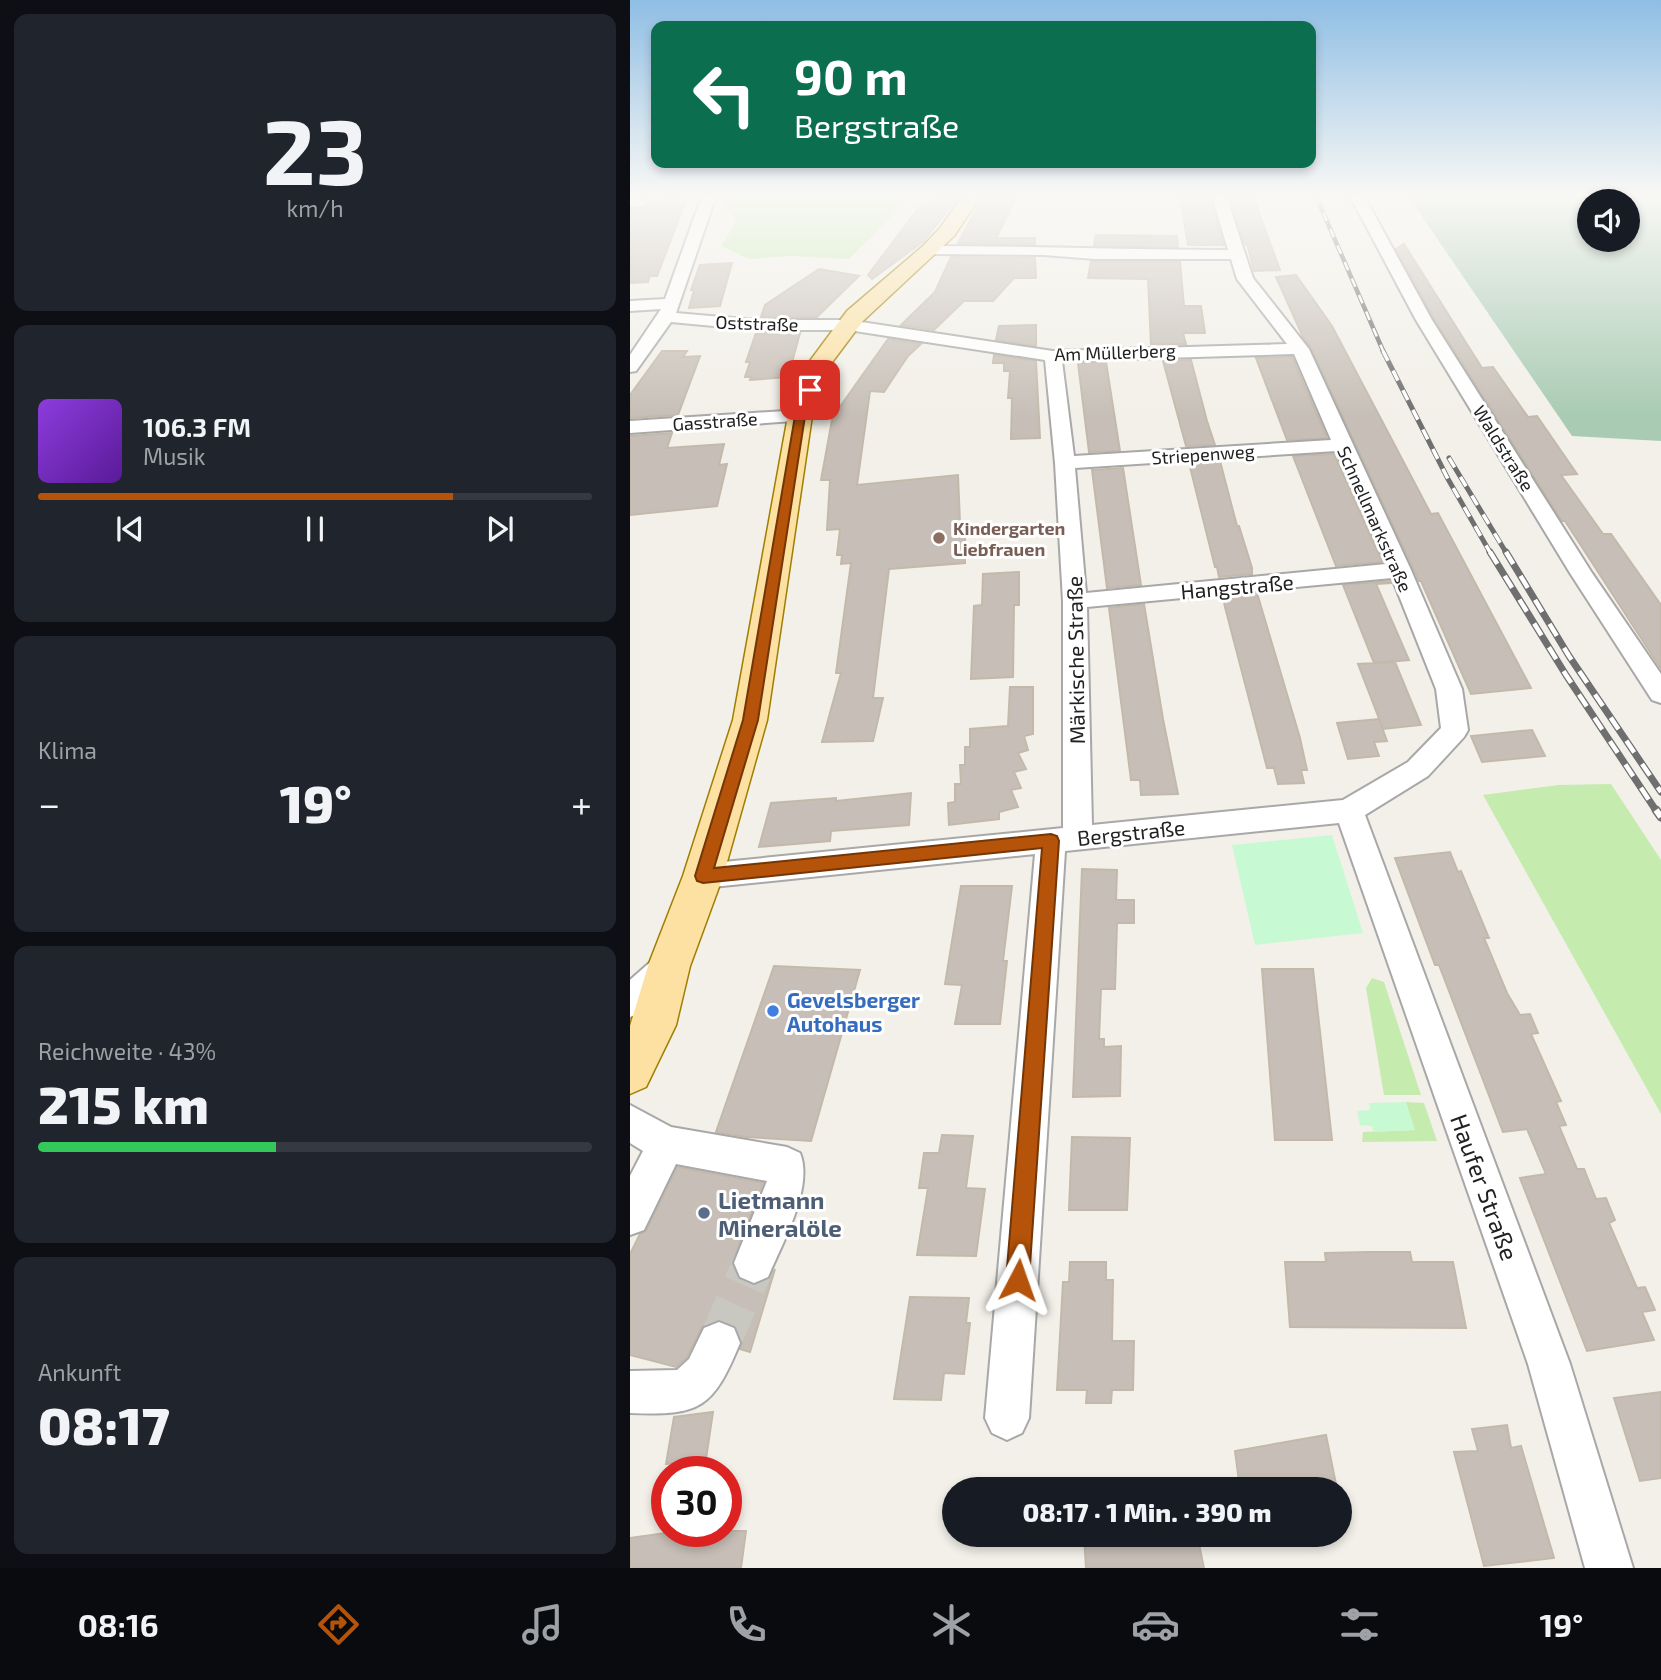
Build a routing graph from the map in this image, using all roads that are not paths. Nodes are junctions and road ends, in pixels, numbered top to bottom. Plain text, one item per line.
1 (683, 269) edge
2 (908, 269) edge
3 (1242, 269) edge
4 (1397, 269) edge
5 (630, 306) edge
6 (668, 310) junction
7 (848, 324) junction
8 (1300, 349) junction
9 (1053, 356) junction
10 (630, 367) edge
11 (800, 416) junction
12 (630, 427) edge
13 (1341, 444) junction
14 (1065, 463) junction
15 (1399, 570) junction
16 (1075, 601) junction
17 (1661, 694) edge
18 (1349, 811) junction
19 (1064, 840) junction
20 (703, 876) junction
21 (669, 966) junction
22 (630, 1002) edge
23 (630, 1025) edge
24 (630, 1072) edge
25 (630, 1123) edge
26 (666, 1144) junction
27 (630, 1216) edge
28 (754, 1263) tunnel mouth
29 (719, 1343) tunnel mouth
30 (650, 1393) edge
31 (1007, 1418) dead end
32 (1609, 1568) edge

1 - 6 street
2 - 7 main road
3 - 8 street, Schnellmarkstraße
4 - 17 street, Waldstraße
5 - 6 street, Oststraße
6 - 7 street, Oststraße
6 - 10 street
7 - 9 street, Am Müllerberg
7 - 11 main road
8 - 9 street, Am Müllerberg
8 - 13 street, Schnellmarkstraße
9 - 14 street, Märkische Straße
11 - 12 street, Gasstraße
11 - 20 main road
13 - 14 street, Striepenweg
13 - 15 street, Schnellmarkstraße
14 - 16 street, Märkische Straße
15 - 16 street, Hangstraße
15 - 18 street, Schnellmarkstraße
16 - 19 street, Märkische Straße
18 - 19 street, Bergstraße
18 - 32 street, Haufer Straße
19 - 20 street, Bergstraße
19 - 31 street, Märkische Straße
20 - 21 main road
21 - 22 street
21 - 23 main road
21 - 24 main road
25 - 26 street
26 - 27 street
26 - 28 street
29 - 30 street

